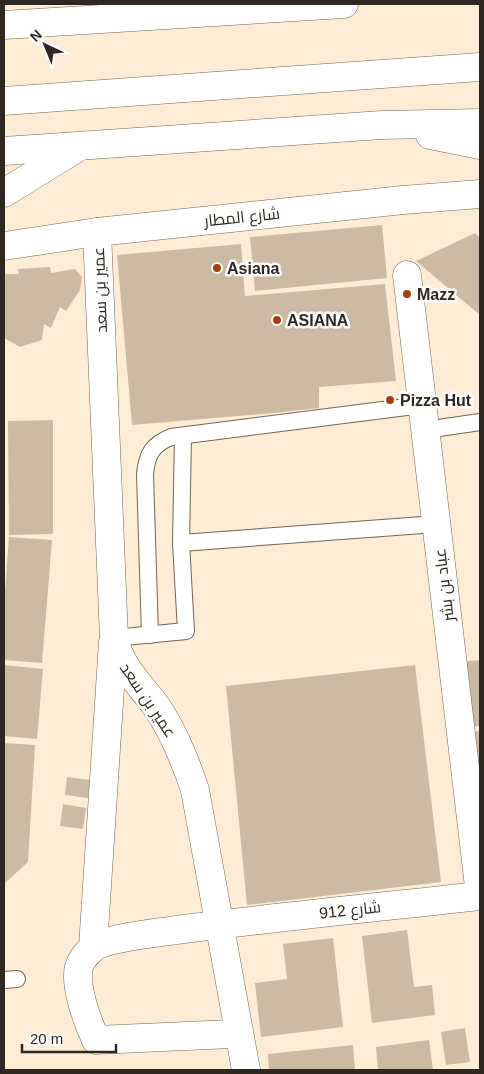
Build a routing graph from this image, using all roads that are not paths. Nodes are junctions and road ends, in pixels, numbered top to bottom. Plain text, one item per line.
1 (344, 4) edge
2 (4, 25) edge
3 (480, 67) edge
4 (4, 101) edge
5 (480, 123) edge
6 (382, 125) junction
7 (81, 145) junction
8 (480, 145) edge
9 (4, 151) edge
10 (4, 193) edge
11 (480, 194) edge
12 (97, 232) junction
13 (4, 246) edge
14 (407, 275) dead end
15 (424, 417) junction
16 (480, 422) edge
17 (182, 436) junction
18 (436, 524) junction
19 (181, 543) junction
20 (150, 636) junction
21 (114, 638) junction
22 (480, 895) edge
23 (220, 924) junction
24 (93, 947) junction
25 (232, 1034) dead end
26 (246, 1070) edge

1 - 2 main road
3 - 4 main road
5 - 6 main road
6 - 7 main road
6 - 8 main road
7 - 9 main road
7 - 10 main road
11 - 12 main road, شارع المطار
12 - 13 main road, شارع المطار
12 - 21 main road, عمير بن سعد
14 - 15 main road, عباد بن بشر
15 - 16 lane
15 - 17 lane
15 - 18 main road, عباد بن بشر
17 - 19 lane
17 - 20 lane
18 - 19 lane
18 - 22 main road, عباد بن بشر
19 - 20 lane
20 - 21 lane
21 - 23 main road, عمير بن سعد
21 - 24 main road
22 - 23 main road, شارع 912
23 - 24 main road, شارع 912
23 - 26 main road, عمير بن سعد
24 - 25 main road

